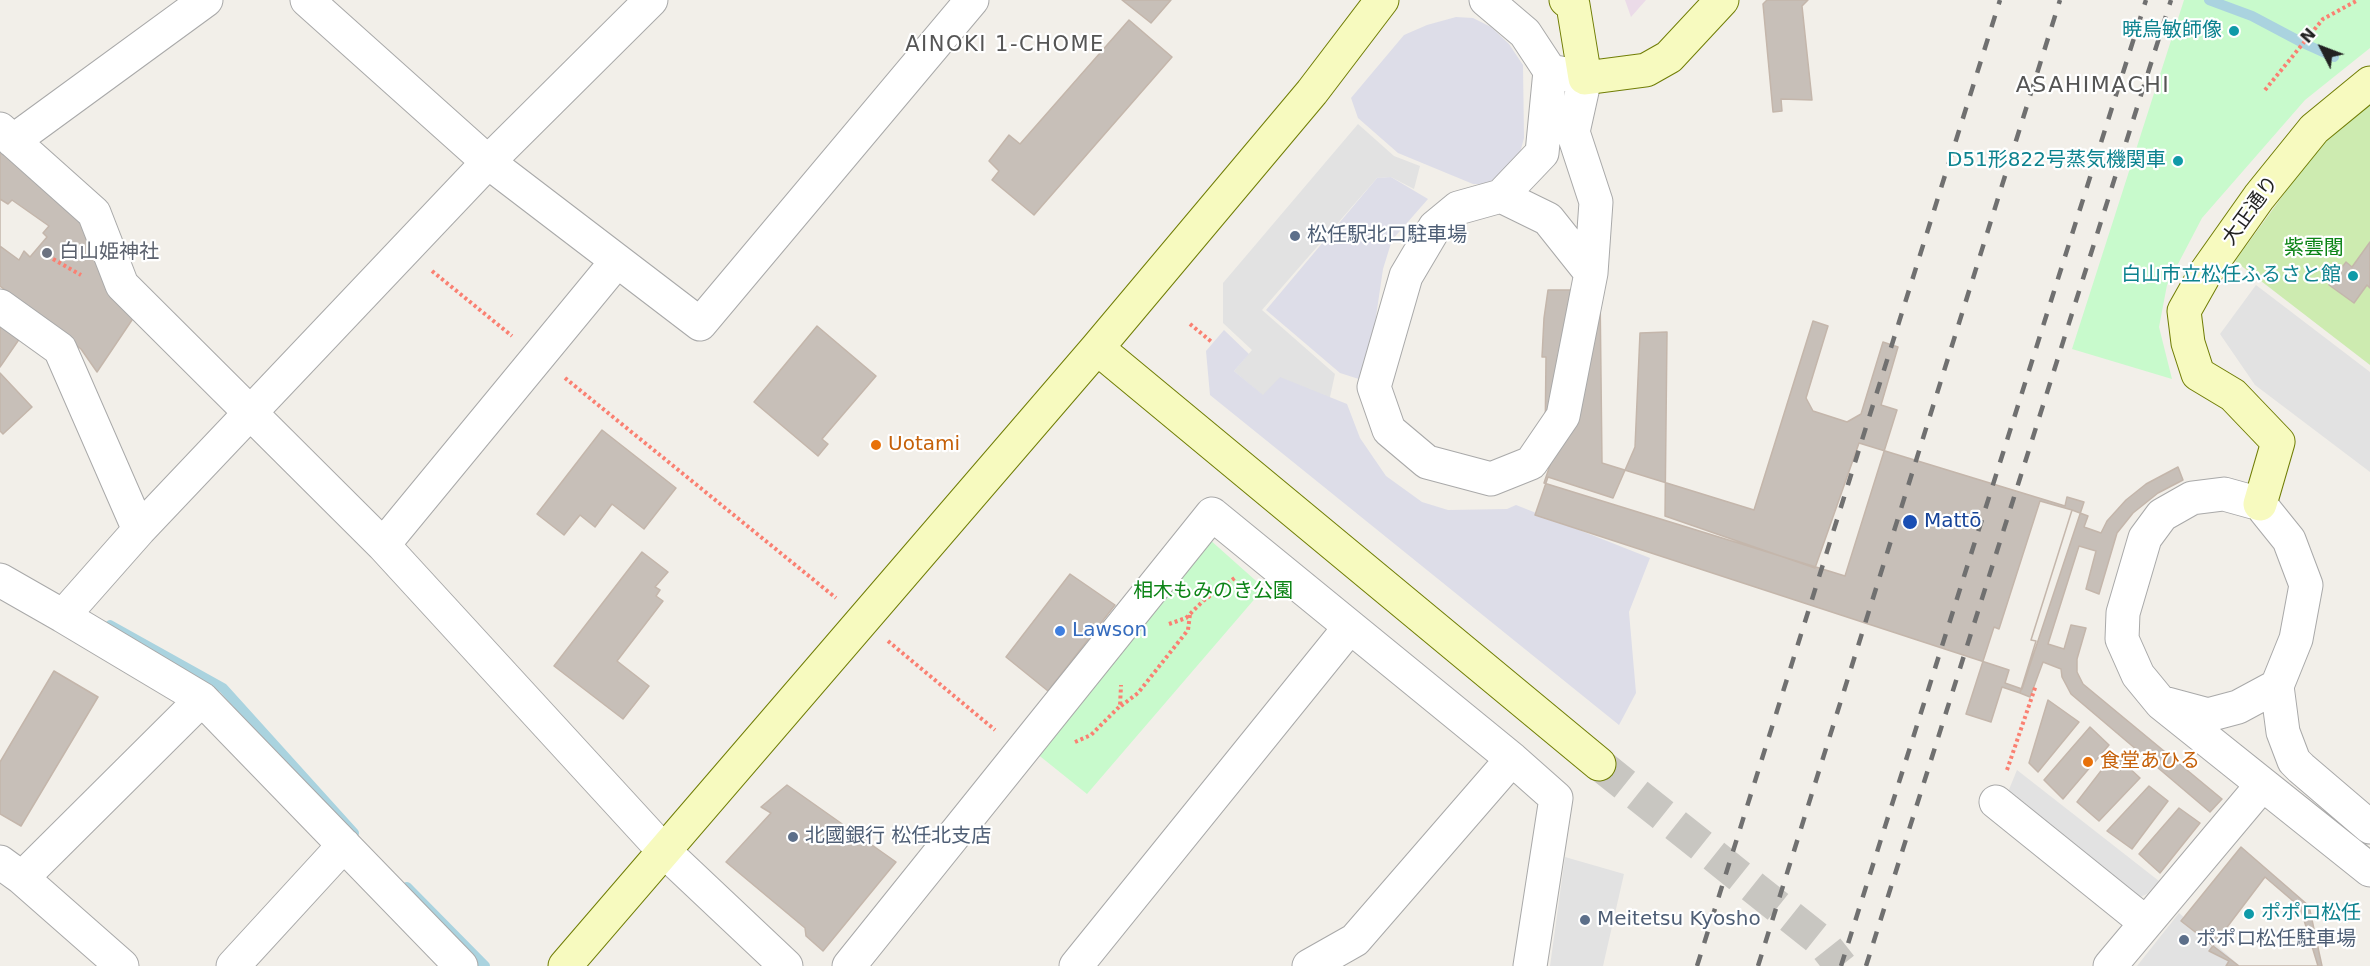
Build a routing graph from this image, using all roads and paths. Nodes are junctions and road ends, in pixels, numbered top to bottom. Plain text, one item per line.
1 (206, 0) edge
2 (308, 0) edge
3 (651, 0) edge
4 (972, 0) edge
5 (1382, 0) edge
6 (1486, 0) edge
7 (1566, 0) edge
8 (1722, 0) edge
9 (2358, 0) edge
10 (1550, 71) junction
11 (1585, 78) junction
12 (2370, 83) edge
13 (2265, 90) dead end
14 (7, 135) edge
15 (488, 162) junction
16 (1501, 196) junction
17 (406, 249) junction
18 (617, 261) junction
19 (1591, 273) junction
20 (0, 306) edge
21 (1190, 324) dead end
22 (1213, 343) dead end
23 (1097, 348) junction
24 (537, 357) junction
25 (252, 413) junction
26 (2260, 504) junction
27 (139, 530) junction
28 (383, 545) junction
29 (1258, 552) junction
30 (0, 580) edge
31 (1190, 613) junction
32 (63, 616) junction
33 (862, 619) junction
34 (1164, 626) dead end
35 (1350, 627) junction
36 (888, 641) dead end
37 (1124, 678) dead end
38 (2036, 685) dead end
39 (2277, 686) junction
40 (202, 699) junction
41 (2161, 703) junction
42 (1120, 706) junction
43 (1067, 745) dead end
44 (1021, 752) junction
45 (1512, 759) junction
46 (1599, 764) tunnel mouth
47 (2262, 785) junction
48 (1996, 802) joint
49 (2370, 827) edge
50 (344, 845) junction
51 (663, 850) junction
52 (11, 870) edge
53 (2370, 870) edge
54 (2146, 923) junction
55 (122, 966) edge
56 (233, 966) edge
57 (460, 966) edge
58 (565, 966) edge
59 (786, 966) edge
60 (849, 966) edge
61 (1076, 966) edge
62 (1309, 966) edge
63 (1530, 966) edge
64 (2110, 966) edge

1 - 14 street
2 - 15 street
3 - 15 street
4 - 18 street
5 - 23 street
6 - 10 street
7 - 11 street
8 - 11 street
9 - 13 path
10 - 11 street
10 - 16 street
11 - 19 street
12 - 26 street, 大正通り
14 - 25 street
15 - 17 street
15 - 18 street
16 - 19 street
16 - 19 street
17 - 24 path
17 - 25 street
18 - 24 street
20 - 27 street
21 - 22 path
23 - 33 street
23 - 46 street
24 - 28 street
24 - 33 path
25 - 27 street
25 - 28 street
26 - 39 street
26 - 41 street
27 - 32 street
28 - 51 street
29 - 31 path
29 - 35 street
29 - 44 street
30 - 32 street
31 - 34 path
31 - 42 path
32 - 40 street
33 - 51 street
35 - 45 street
35 - 61 street
36 - 44 path
37 - 42 path
38 - 48 path
39 - 41 street
39 - 49 street
40 - 50 street
40 - 52 street
41 - 47 street
42 - 43 path
44 - 60 street
45 - 62 street
45 - 63 street
47 - 53 street
47 - 54 street
48 - 54 street
50 - 56 street
50 - 57 street
51 - 58 street
51 - 59 street
52 - 55 street
54 - 64 street

